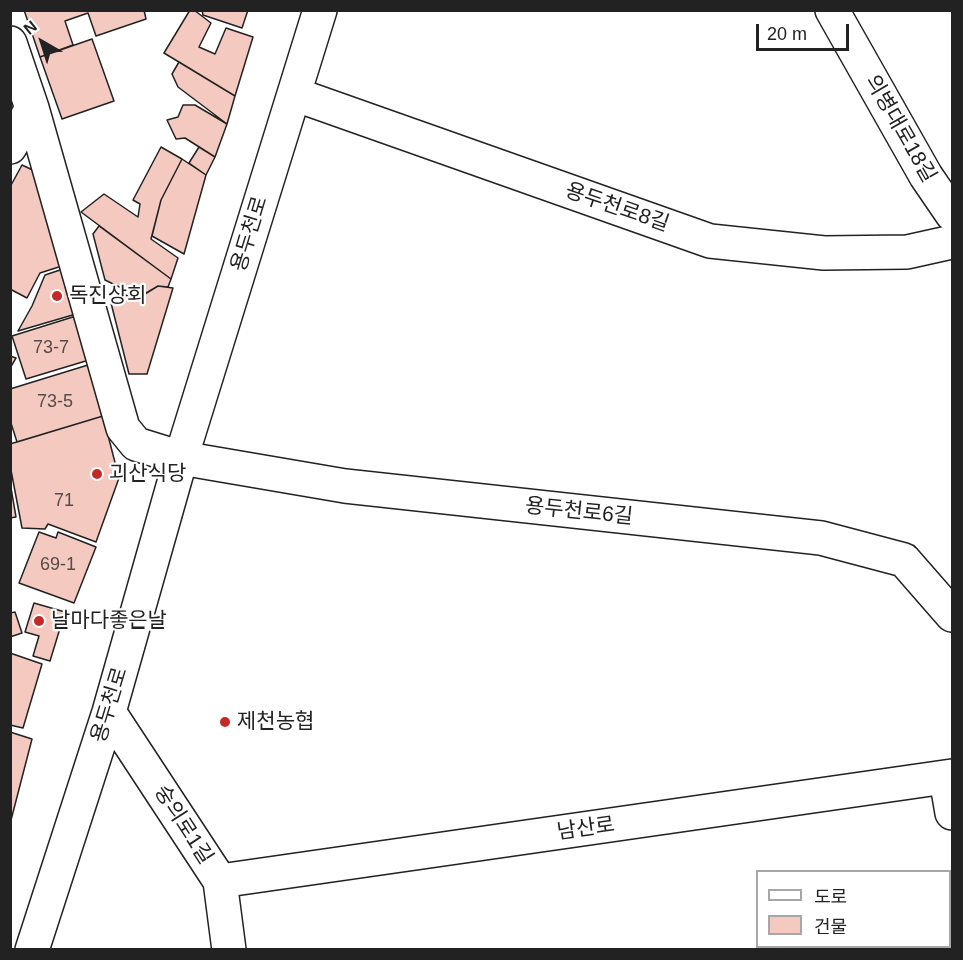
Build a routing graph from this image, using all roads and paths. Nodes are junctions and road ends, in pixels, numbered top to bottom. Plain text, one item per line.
1 (320, 10) edge
2 (832, 10) edge
3 (10, 44) edge
4 (294, 94) junction
5 (32, 108) junction
6 (11, 144) edge
7 (952, 214) edge
8 (952, 242) edge
9 (181, 458) junction
10 (952, 615) edge
11 (109, 711) junction
12 (949, 777) edge
13 (952, 813) edge
14 (220, 881) junction
15 (32, 950) edge
16 (229, 950) edge

1 - 4 street, 용두천로
2 - 7 street, 의병대로18길
3 - 5 street
4 - 8 street, 용두천로8길
4 - 9 street, 용두천로
5 - 6 street
5 - 9 street
9 - 10 street, 용두천로6길
9 - 11 street, 용두천로
11 - 14 street, 숭의로1길
11 - 15 street, 용두천로
12 - 13 street
12 - 14 street, 남산로
14 - 16 street, 숭의로1길

